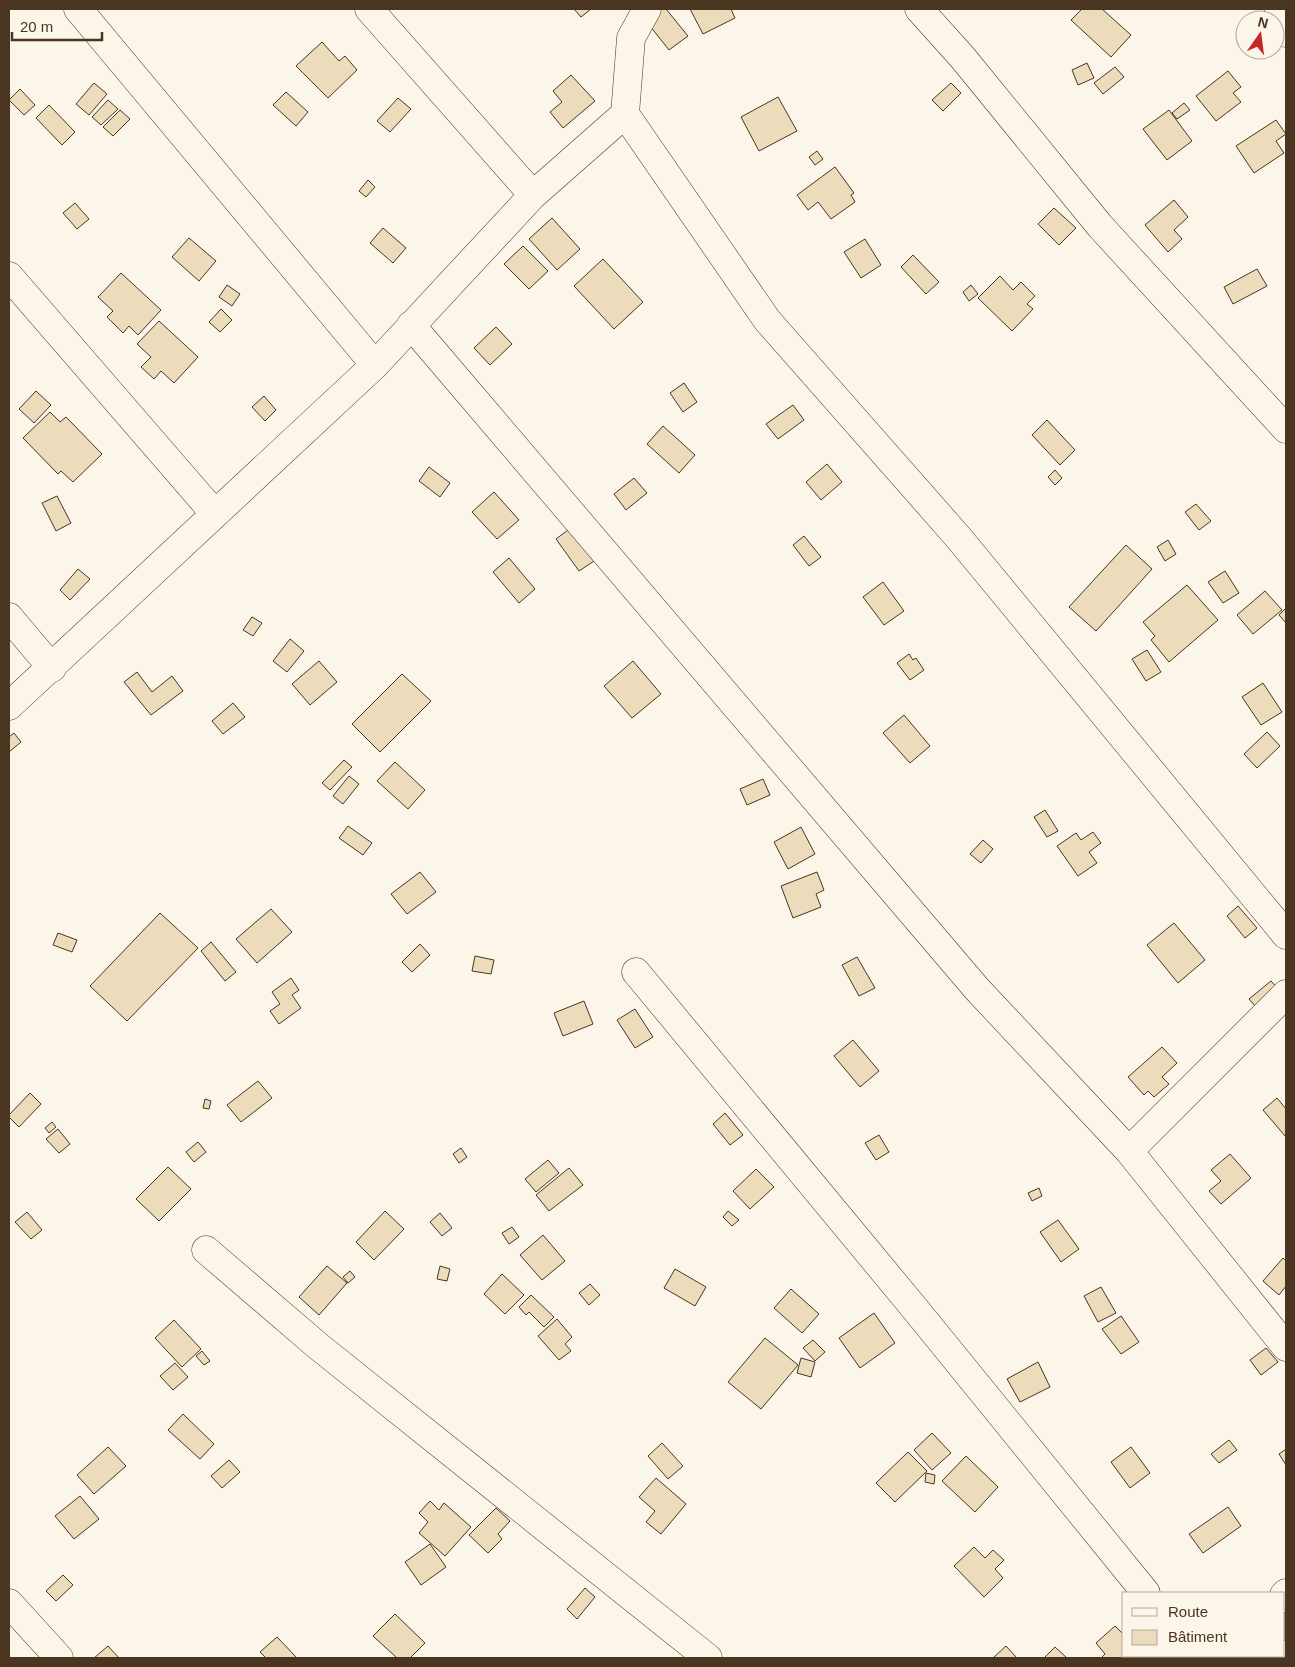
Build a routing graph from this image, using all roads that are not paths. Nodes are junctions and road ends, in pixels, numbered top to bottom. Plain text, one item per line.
1 (78, 9) edge
2 (369, 9) edge
3 (647, 9) edge
4 (919, 9) edge
5 (625, 114) junction
6 (533, 195) junction
7 (9, 276) edge
8 (411, 325) junction
9 (375, 365) junction
10 (1286, 429) edge
11 (214, 514) junction
12 (9, 617) edge
13 (52, 668) junction
14 (9, 706) edge
15 (1286, 935) edge
16 (636, 972) dead end
17 (1286, 994) edge
18 (1129, 1151) junction
19 (206, 1250) dead end
20 (1286, 1347) edge
21 (1145, 1592) edge
22 (9, 1603) edge
23 (59, 1658) edge
24 (708, 1658) edge

1 - 9 street
2 - 6 street
3 - 5 street
4 - 10 street
5 - 6 street
5 - 15 street
6 - 8 street
7 - 11 street
8 - 9 street
8 - 18 street
9 - 11 street
11 - 13 street
12 - 13 street
13 - 14 street
16 - 21 street
17 - 18 street
18 - 20 street
19 - 24 street
22 - 23 street

